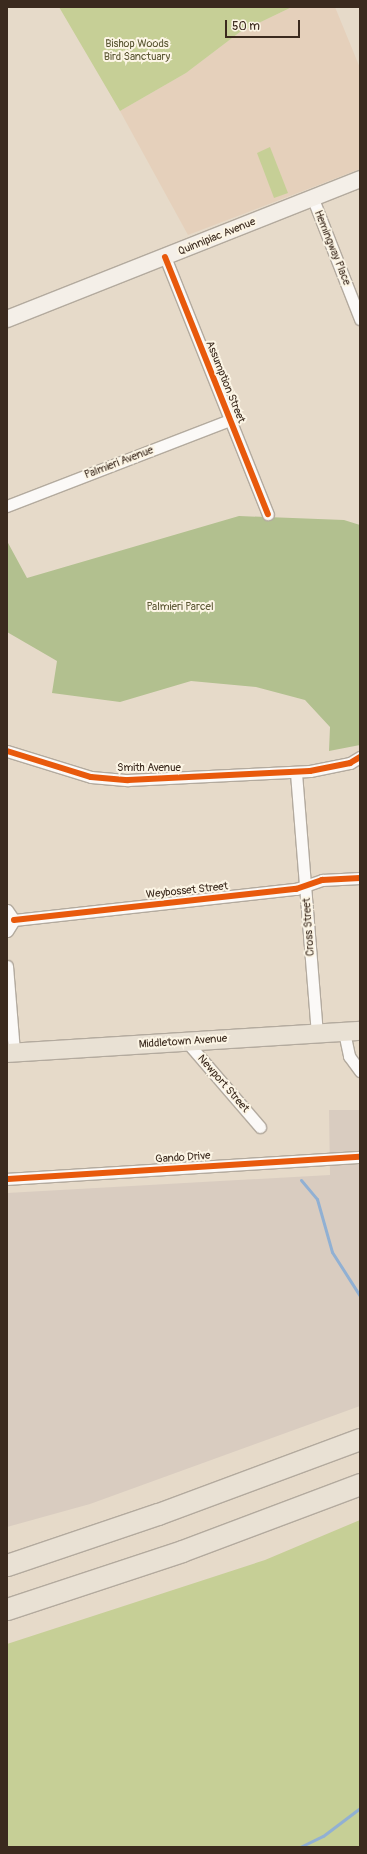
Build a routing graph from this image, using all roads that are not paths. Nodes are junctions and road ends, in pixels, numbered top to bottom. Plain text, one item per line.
1 (360, 179) edge
2 (313, 199) junction
3 (165, 258) junction
4 (7, 319) edge
5 (360, 319) edge
6 (230, 420) junction
7 (7, 506) edge
8 (268, 514) dead end
9 (7, 751) edge
10 (360, 757) edge
11 (355, 764) edge
12 (296, 773) junction
13 (360, 878) edge
14 (306, 887) junction
15 (7, 910) edge
16 (14, 920) junction
17 (7, 931) edge
18 (7, 966) edge
19 (352, 1032) edge
20 (317, 1034) junction
21 (187, 1042) junction
22 (11, 1053) edge
23 (360, 1071) edge
24 (260, 1127) dead end
25 (360, 1157) edge
26 (7, 1178) edge
27 (360, 1439) edge
28 (360, 1484) edge
29 (7, 1565) edge
30 (7, 1609) edge

1 - 2 main road, Quinnipiac Avenue
2 - 3 main road, Quinnipiac Avenue
2 - 5 street, Hemingway Place
3 - 4 main road, Quinnipiac Avenue
3 - 6 street, Assumption Street
6 - 7 street, Palmieri Avenue
6 - 8 street, Assumption Street
9 - 12 street, Smith Avenue
10 - 11 street
11 - 12 street, Smith Avenue
12 - 14 street, Cross Street
13 - 14 street, Weybosset Street
14 - 16 street, Weybosset Street
14 - 20 street, Cross Street
15 - 16 street
16 - 17 street
18 - 22 street
19 - 20 main road, Middletown Avenue
19 - 23 street
20 - 21 main road, Middletown Avenue
21 - 22 main road, Middletown Avenue
21 - 24 street, Newport Street
25 - 26 street, Gando Drive
27 - 29 highway
28 - 30 highway

